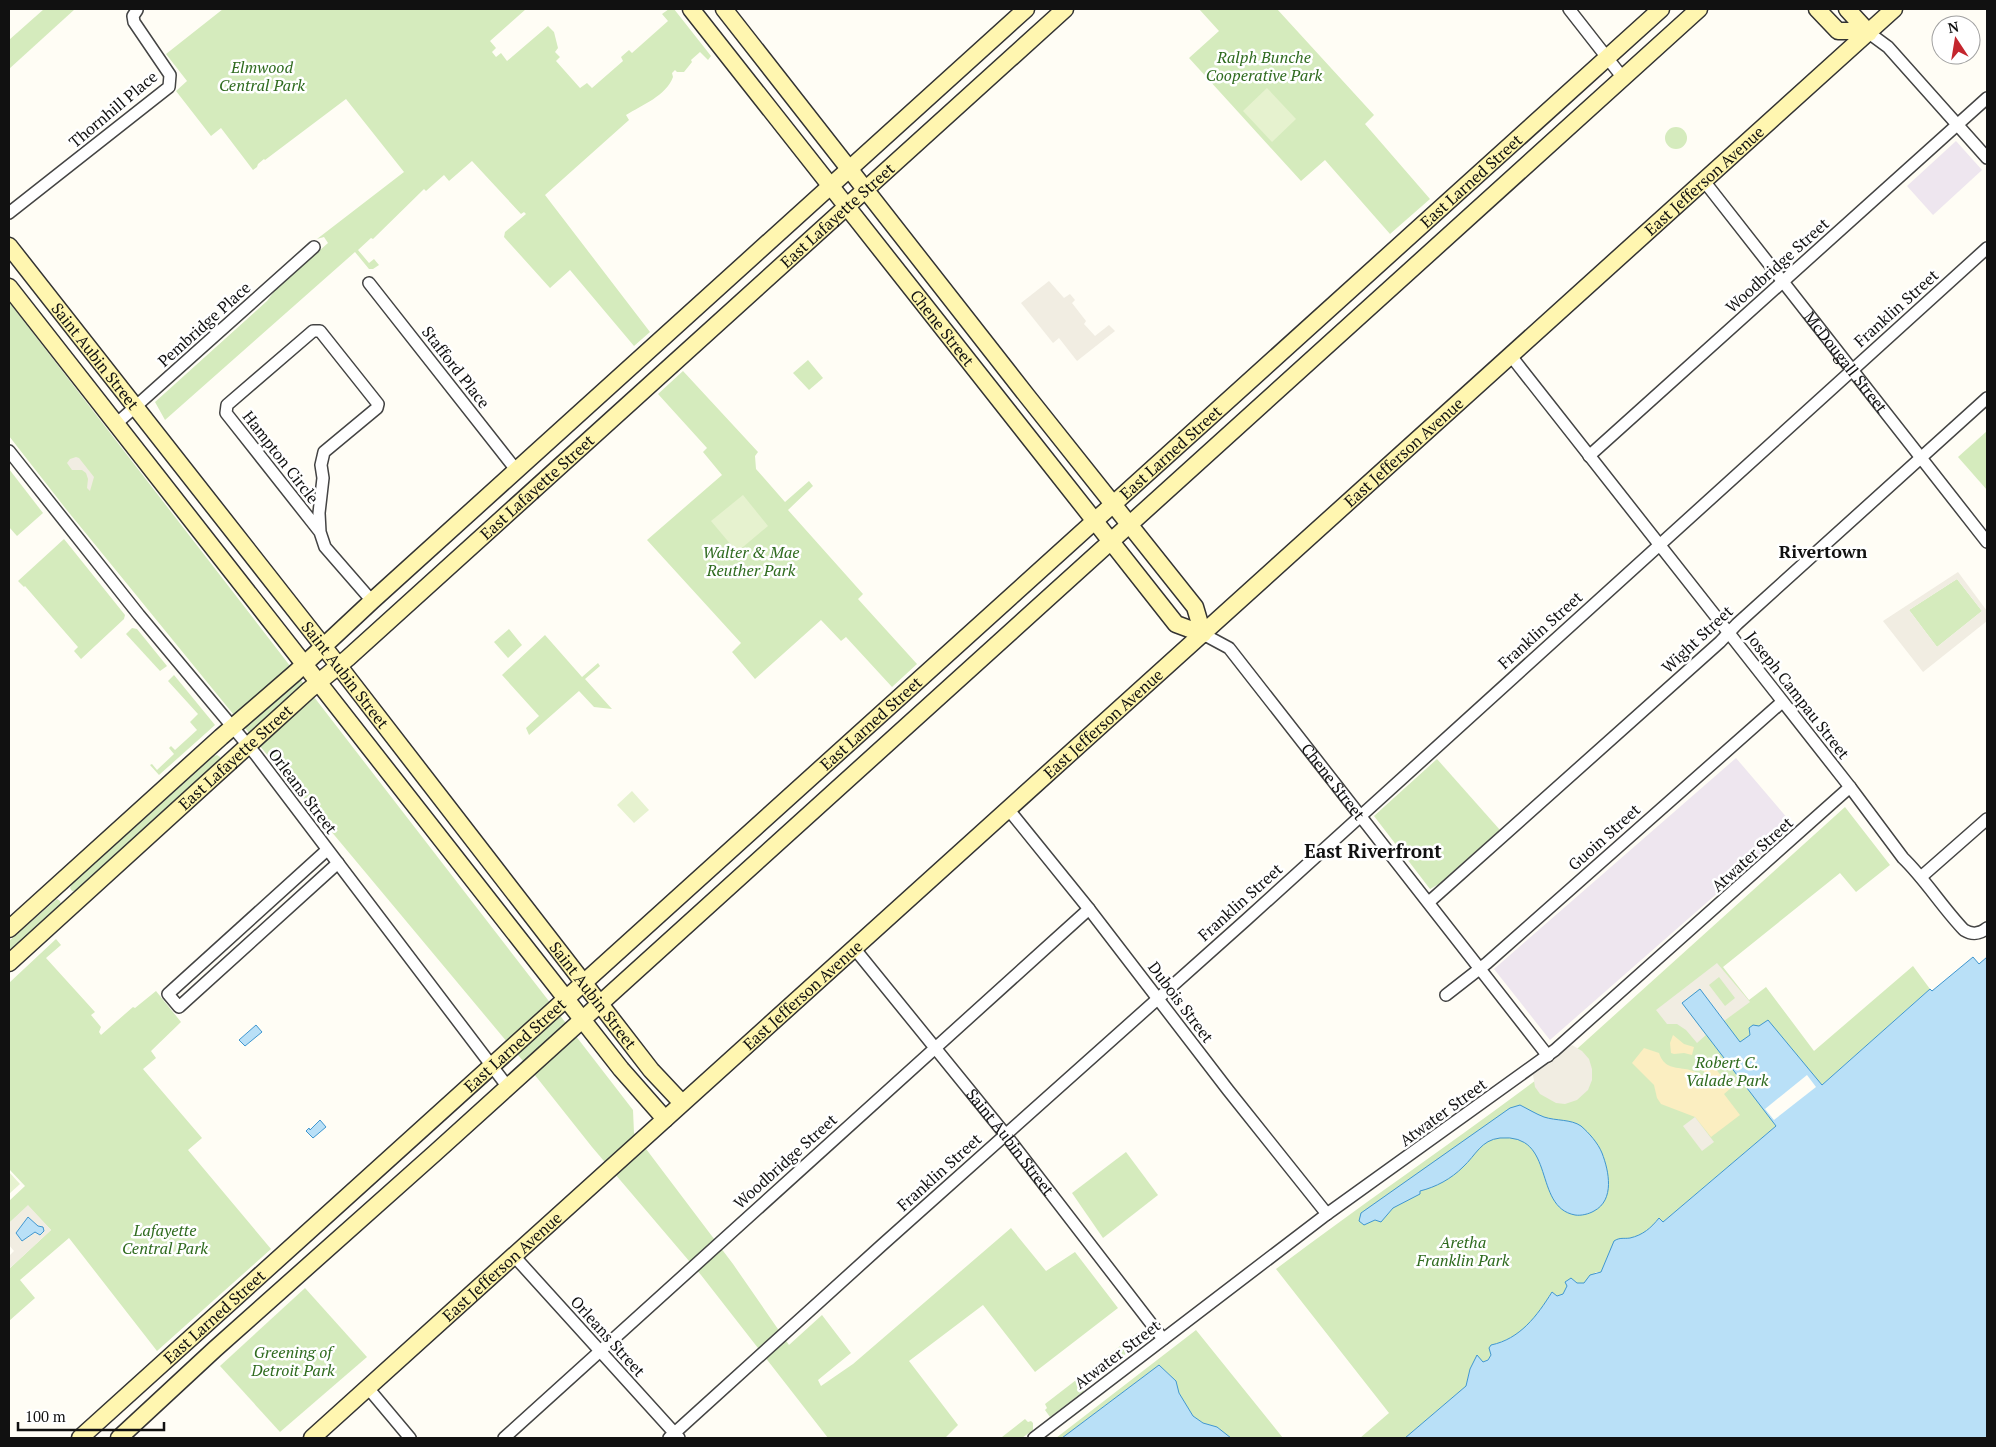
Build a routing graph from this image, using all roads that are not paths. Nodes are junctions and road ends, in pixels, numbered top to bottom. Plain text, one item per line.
1 (691, 9) edge
2 (724, 9) edge
3 (1026, 9) edge
4 (1569, 9) edge
5 (1661, 9) edge
6 (1699, 9) edge
7 (1842, 9) edge
8 (1848, 9) edge
9 (1894, 9) edge
10 (137, 10) dead end
11 (1056, 11) edge
12 (1820, 12) edge
13 (1838, 31) junction
14 (1869, 33) junction
15 (1626, 40) junction
16 (1846, 54) junction
17 (1608, 57) junction
18 (1641, 61) junction
19 (1585, 77) junction
20 (1623, 78) junction
21 (1602, 97) junction
22 (1987, 98) edge
23 (1957, 124) junction
24 (833, 148) junction
25 (871, 149) junction
26 (1987, 158) edge
27 (811, 161) junction
28 (850, 169) junction
29 (888, 169) junction
30 (1704, 181) junction
31 (830, 186) junction
32 (865, 189) junction
33 (1461, 190) junction
34 (812, 202) junction
35 (846, 206) junction
36 (1478, 209) junction
37 (883, 212) junction
38 (9, 213) edge
39 (827, 224) junction
40 (864, 228) junction
41 (9, 246) edge
42 (314, 248) dead end
43 (1987, 248) edge
44 (1783, 282) junction
45 (369, 283) dead end
46 (9, 287) edge
47 (952, 300) junction
48 (1328, 310) junction
49 (933, 317) junction
50 (1345, 329) junction
51 (1510, 356) junction
52 (635, 363) junction
53 (1852, 370) junction
54 (653, 381) junction
55 (1027, 396) junction
56 (1987, 398) edge
57 (135, 408) junction
58 (1008, 412) junction
59 (116, 424) junction
60 (9, 451) edge
61 (1589, 456) junction
62 (1921, 458) junction
63 (517, 471) junction
64 (1097, 482) junction
65 (1132, 487) junction
66 (1077, 497) junction
67 (1114, 504) junction
68 (1147, 508) junction
69 (1095, 522) junction
70 (1130, 523) junction
71 (320, 532) junction
72 (1072, 541) junction
73 (1111, 541) junction
74 (1987, 542) edge
75 (1659, 544) junction
76 (1149, 548) junction
77 (430, 549) junction
78 (1089, 560) junction
79 (1129, 563) junction
80 (448, 567) junction
81 (1186, 595) junction
82 (372, 601) junction
83 (1165, 610) junction
84 (307, 626) junction
85 (341, 631) junction
86 (1728, 633) junction
87 (1203, 634) junction
88 (286, 641) junction
89 (361, 645) junction
90 (324, 647) junction
91 (305, 665) junction
92 (338, 665) junction
93 (318, 682) junction
94 (354, 687) junction
95 (333, 702) junction
96 (1782, 702) junction
97 (232, 728) junction
98 (248, 745) junction
99 (845, 746) junction
100 (206, 751) junction
101 (863, 765) junction
102 (227, 766) junction
103 (1850, 787) junction
104 (1009, 810) junction
105 (1360, 815) junction
106 (1987, 819) edge
107 (461, 823) junction
108 (441, 839) junction
109 (327, 850) junction
110 (338, 863) junction
111 (1921, 878) junction
112 (696, 880) junction
113 (57, 886) junction
114 (714, 900) junction
115 (1429, 902) junction
116 (73, 904) junction
117 (1089, 909) junction
118 (244, 926) junction
119 (1987, 928) edge
120 (9, 929) edge
121 (255, 938) junction
122 (854, 948) junction
123 (569, 962) junction
124 (9, 963) edge
125 (602, 966) junction
126 (1480, 968) junction
127 (550, 978) junction
128 (584, 982) junction
129 (619, 986) junction
130 (1446, 995) dead end
131 (1158, 997) junction
132 (566, 998) junction
133 (599, 1003) junction
134 (582, 1019) junction
135 (616, 1024) junction
136 (597, 1038) junction
137 (934, 1048) junction
138 (1548, 1056) junction
139 (492, 1065) junction
140 (656, 1075) junction
141 (470, 1085) junction
142 (507, 1086) junction
143 (640, 1090) junction
144 (682, 1103) junction
145 (486, 1106) junction
146 (665, 1119) junction
147 (417, 1133) junction
148 (1005, 1134) junction
149 (435, 1153) junction
150 (1327, 1214) junction
151 (514, 1256) junction
152 (200, 1330) junction
153 (1163, 1339) junction
154 (215, 1349) junction
155 (600, 1351) junction
156 (368, 1388) junction
157 (675, 1437) edge
158 (80, 1438) edge
159 (119, 1438) edge
160 (312, 1438) edge
161 (410, 1438) edge
162 (504, 1438) edge
163 (1034, 1438) edge

1 - 27 street, Chene Street
2 - 24 street, Chene Street
3 - 25 street, East Lafayette Street
4 - 17 street
5 - 15 street, East Larned Street
6 - 18 street, East Larned Street
7 - 12 street
8 - 14 street
9 - 14 street, East Jefferson Avenue
10 - 38 street, Thornhill Place
11 - 29 street, East Lafayette Street
12 - 13 street
13 - 14 street
13 - 16 street
14 - 16 street, East Jefferson Avenue
14 - 23 street
15 - 17 street, East Larned Street
15 - 18 street
16 - 30 street, East Jefferson Avenue
17 - 19 street, East Larned Street
17 - 20 street
18 - 20 street, East Larned Street
19 - 21 street
19 - 33 street, East Larned Street
20 - 21 street, East Larned Street
21 - 36 street, East Larned Street
22 - 23 street, Woodbridge Street
23 - 26 street
23 - 44 street, Woodbridge Street
24 - 27 street
24 - 28 street, Chene Street
25 - 28 street, East Lafayette Street
25 - 29 street
27 - 31 street, Chene Street
28 - 31 street, East Lafayette Street
28 - 32 street, Chene Street
29 - 32 street, East Lafayette Street
30 - 44 street, McDougall Street
30 - 51 street, East Jefferson Avenue
31 - 34 street, East Lafayette Street
31 - 35 street, Chene Street
32 - 35 street, East Lafayette Street
32 - 37 street, Chene Street
33 - 36 street
33 - 48 street, East Larned Street
34 - 39 street
34 - 52 street, East Lafayette Street
35 - 39 street, East Lafayette Street
35 - 40 street, Chene Street
36 - 50 street, East Larned Street
37 - 40 street
37 - 47 street, Chene Street
39 - 54 street, East Lafayette Street
40 - 49 street, Chene Street
41 - 57 street, Saint Aubin Street
42 - 57 street, Pembridge Place
43 - 53 street, Franklin Street
44 - 53 street, McDougall Street
44 - 61 street, Woodbridge Street
45 - 63 street, Stafford Place
46 - 59 street, Saint Aubin Street
47 - 49 street
47 - 55 street, Chene Street
48 - 50 street
48 - 65 street, East Larned Street
49 - 58 street, Chene Street
50 - 68 street, East Larned Street
51 - 61 street, Joseph Campau Street
51 - 87 street, East Jefferson Avenue
52 - 54 street
52 - 63 street, East Lafayette Street
53 - 62 street, McDougall Street
53 - 75 street, Franklin Street
54 - 80 street, East Lafayette Street
55 - 58 street
55 - 64 street, Chene Street
56 - 62 street, Wight Street
57 - 59 street, Pembridge Place
57 - 84 street, Saint Aubin Street
58 - 66 street, Chene Street
59 - 88 street, Saint Aubin Street
60 - 97 street, Orleans Street
61 - 75 street, Joseph Campau Street
62 - 74 street, McDougall Street
62 - 86 street, Wight Street
63 - 77 street, East Lafayette Street
64 - 66 street
64 - 67 street, Chene Street
65 - 67 street, East Larned Street
65 - 68 street
66 - 69 street, Chene Street
67 - 69 street, East Larned Street
67 - 70 street, Chene Street
68 - 70 street, East Larned Street
69 - 72 street, East Larned Street
69 - 73 street, Chene Street
70 - 73 street, East Larned Street
70 - 76 street, Chene Street
71 - 71 street, Hampton Circle
71 - 82 street
72 - 78 street
72 - 99 street, East Larned Street
73 - 78 street, East Larned Street
73 - 79 street, Chene Street
75 - 86 street, Joseph Campau Street
75 - 105 street, Franklin Street
76 - 79 street
76 - 81 street, Chene Street
77 - 80 street
77 - 82 street, East Lafayette Street
78 - 101 street, East Larned Street
79 - 83 street, Chene Street
80 - 89 street, East Lafayette Street
81 - 83 street
81 - 87 street, Chene Street
82 - 85 street, East Lafayette Street
83 - 87 street, Chene Street
84 - 88 street
84 - 90 street, Saint Aubin Street
85 - 89 street
85 - 90 street, East Lafayette Street
86 - 96 street, Joseph Campau Street
86 - 115 street, Wight Street
87 - 104 street, East Jefferson Avenue
87 - 105 street, Chene Street
88 - 91 street, Saint Aubin Street
89 - 92 street, East Lafayette Street
90 - 91 street, East Lafayette Street
90 - 92 street, Saint Aubin Street
91 - 93 street, Saint Aubin Street
91 - 97 street, East Lafayette Street
92 - 93 street, East Lafayette Street
92 - 94 street, Saint Aubin Street
93 - 95 street, Saint Aubin Street
93 - 98 street, East Lafayette Street
94 - 95 street
94 - 107 street, Saint Aubin Street
95 - 108 street, Saint Aubin Street
96 - 103 street, Joseph Campau Street
96 - 126 street, Guoin Street
97 - 98 street, Orleans Street
97 - 100 street, East Lafayette Street
98 - 102 street, East Lafayette Street
98 - 109 street, Orleans Street
99 - 101 street
99 - 112 street, East Larned Street
100 - 102 street
100 - 113 street, East Lafayette Street
101 - 114 street, East Larned Street
102 - 116 street, East Lafayette Street
103 - 111 street, Joseph Campau Street
103 - 138 street, Atwater Street
104 - 117 street, Dubois Street
104 - 122 street, East Jefferson Avenue
105 - 115 street, Chene Street
105 - 131 street, Franklin Street
106 - 111 street
107 - 108 street
107 - 123 street, Saint Aubin Street
108 - 127 street, Saint Aubin Street
109 - 110 street, Orleans Street
109 - 118 street
110 - 121 street
110 - 139 street, Orleans Street
111 - 119 street, Joseph Campau Street
112 - 114 street
112 - 125 street, East Larned Street
113 - 116 street
113 - 120 street, East Lafayette Street
114 - 129 street, East Larned Street
115 - 126 street, Chene Street
116 - 124 street, East Lafayette Street
117 - 131 street, Dubois Street
117 - 137 street, Woodbridge Street
118 - 121 street
118 - 121 street
122 - 137 street, Saint Aubin Street
122 - 144 street, East Jefferson Avenue
123 - 127 street
123 - 128 street, Saint Aubin Street
125 - 128 street, East Larned Street
125 - 129 street
126 - 130 street, Guoin Street
126 - 138 street, Chene Street
127 - 132 street, Saint Aubin Street
128 - 132 street, East Larned Street
128 - 133 street, Saint Aubin Street
129 - 133 street, East Larned Street
131 - 148 street, Franklin Street
131 - 150 street, Dubois Street
132 - 134 street, Saint Aubin Street
132 - 139 street, East Larned Street
133 - 134 street, East Larned Street
133 - 135 street, Saint Aubin Street
134 - 136 street, Saint Aubin Street
134 - 142 street, East Larned Street
135 - 136 street
135 - 140 street, Saint Aubin Street
136 - 143 street, Saint Aubin Street
137 - 148 street, Saint Aubin Street
137 - 155 street, Woodbridge Street
138 - 150 street, Atwater Street
139 - 141 street, East Larned Street
139 - 142 street, Orleans Street
140 - 143 street
140 - 144 street, Saint Aubin Street
141 - 145 street
141 - 147 street, East Larned Street
142 - 145 street, East Larned Street
143 - 146 street, Saint Aubin Street
144 - 146 street, East Jefferson Avenue
145 - 149 street, East Larned Street
146 - 151 street, East Jefferson Avenue
147 - 149 street
147 - 152 street, East Larned Street
148 - 153 street, Saint Aubin Street
148 - 157 street, Franklin Street
149 - 154 street, East Larned Street
150 - 153 street, Atwater Street
151 - 155 street, Orleans Street
151 - 156 street, East Jefferson Avenue
152 - 154 street
152 - 158 street, East Larned Street
153 - 163 street, Atwater Street
154 - 159 street, East Larned Street
155 - 157 street, Orleans Street
155 - 162 street, Woodbridge Street
156 - 160 street, East Jefferson Avenue
156 - 161 street

